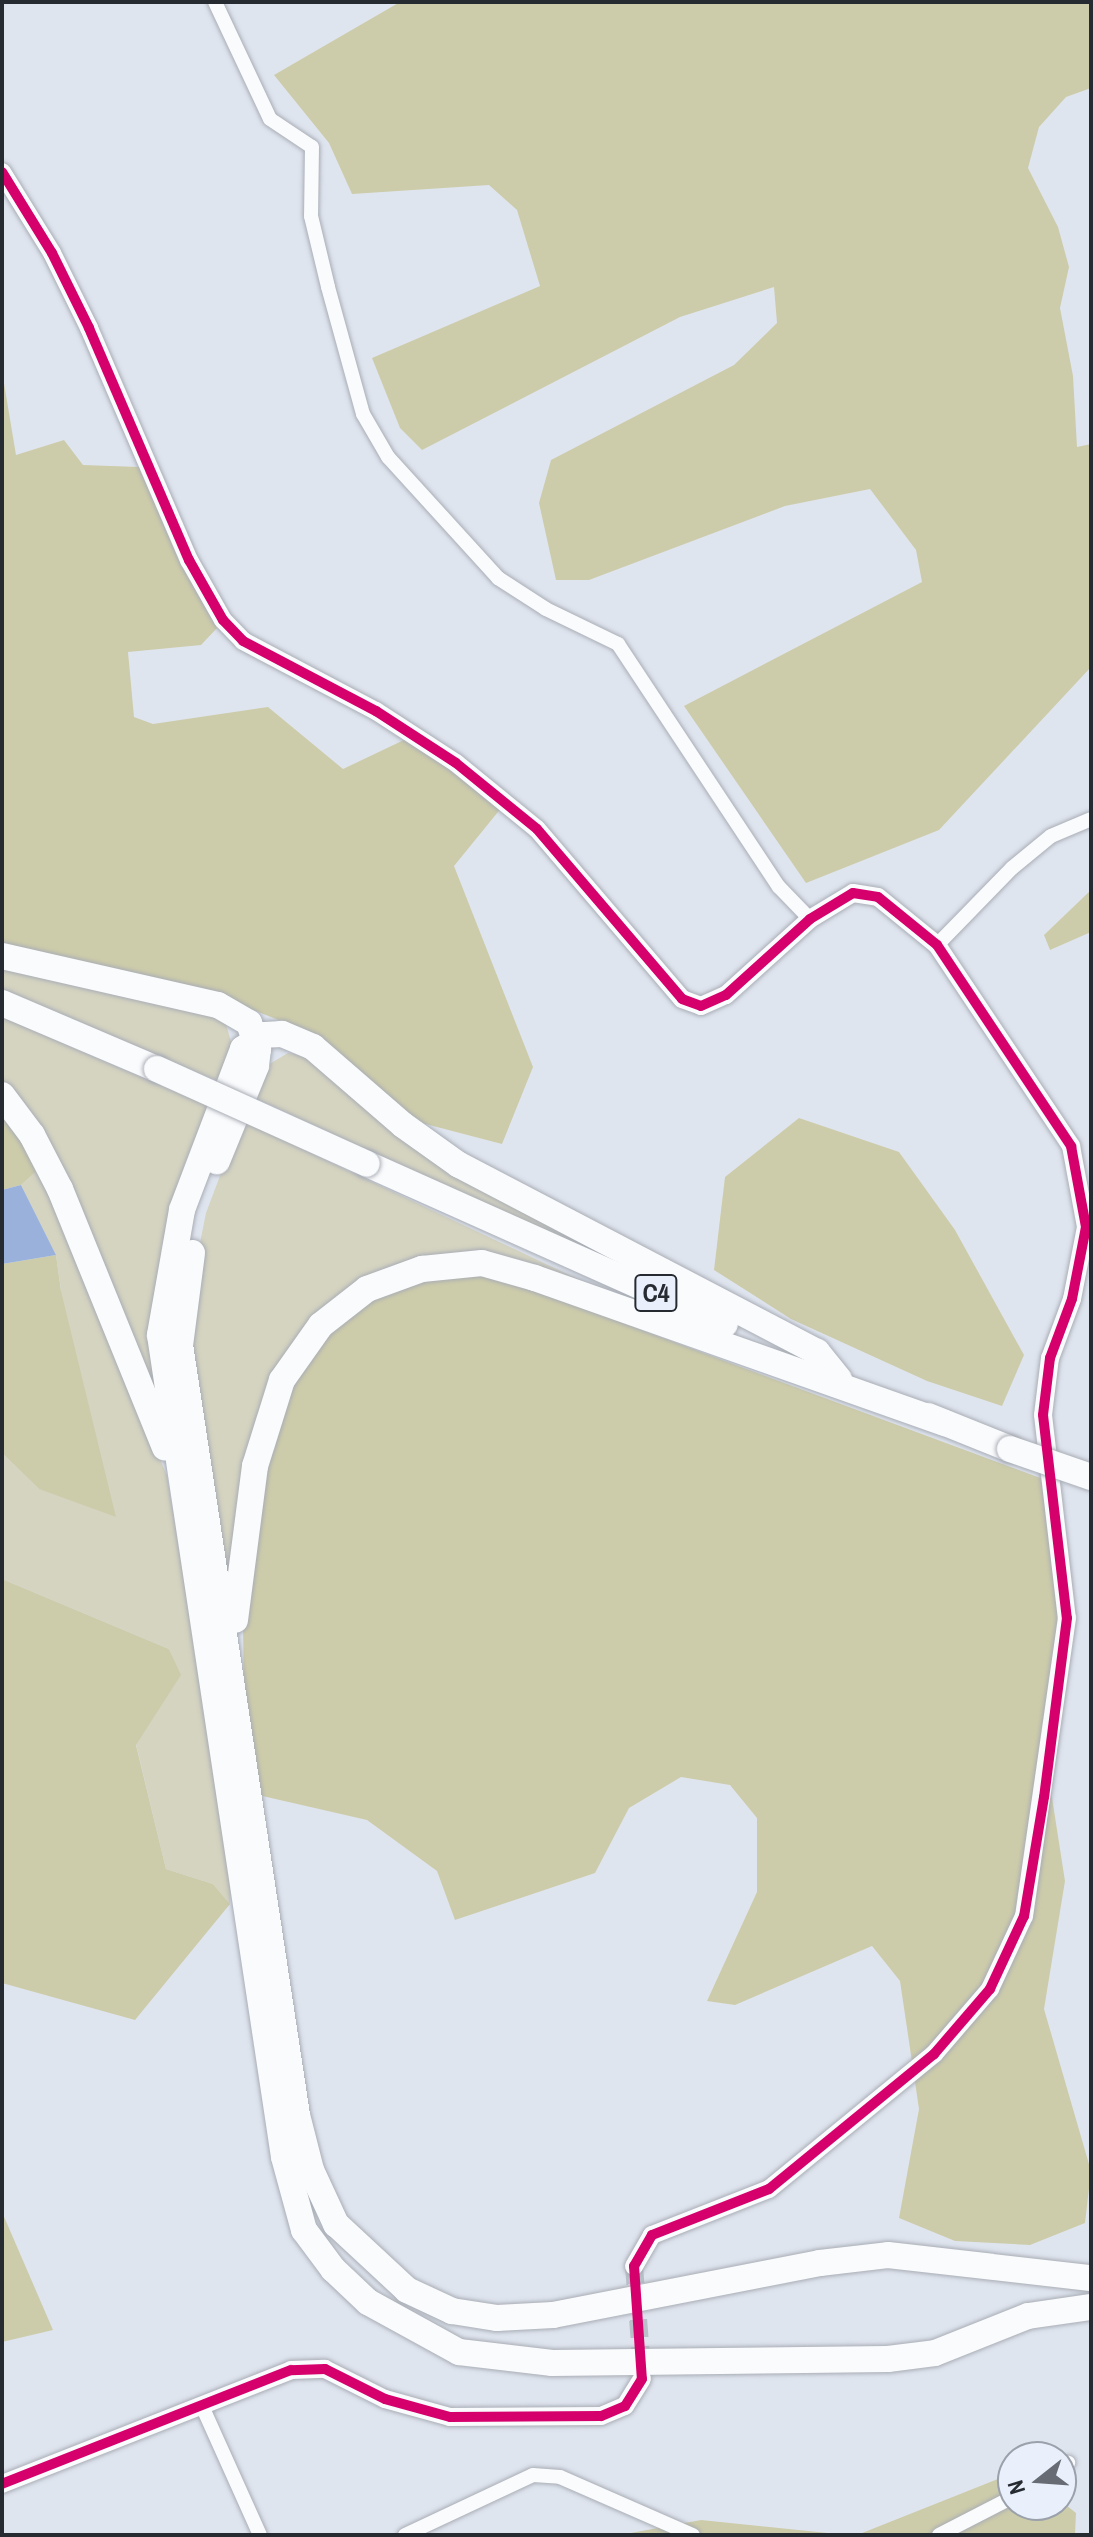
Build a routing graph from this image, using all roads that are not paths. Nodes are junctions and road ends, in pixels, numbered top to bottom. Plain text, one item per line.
1 (215, 2) edge
2 (2, 172) edge
3 (1091, 819) edge
4 (810, 919) junction
5 (937, 945) junction
6 (2, 956) edge
7 (2, 1003) edge
8 (255, 1041) junction
9 (2, 1095) edge
10 (839, 1379) junction
11 (944, 1423) junction
12 (1091, 1477) edge
13 (181, 1488) junction
14 (232, 1685) junction
15 (634, 2266) tunnel mouth
16 (1091, 2278) edge
17 (1091, 2307) edge
18 (642, 2379) tunnel mouth
19 (202, 2406) junction
20 (2, 2484) edge
21 (997, 2505) edge
22 (260, 2535) edge
23 (405, 2535) edge
24 (693, 2535) edge
25 (939, 2535) edge

1 - 4 street
2 - 4 street
3 - 5 street
4 - 5 street
5 - 15 street
6 - 8 highway
7 - 10 highway, C4, bridge
8 - 10 highway
8 - 13 highway
8 - 14 highway
9 - 13 highway
10 - 11 highway, C4
11 - 12 highway, C4, bridge
11 - 14 highway
13 - 17 highway
14 - 16 highway
18 - 19 street
19 - 20 street
19 - 22 street
21 - 25 street
23 - 24 street

